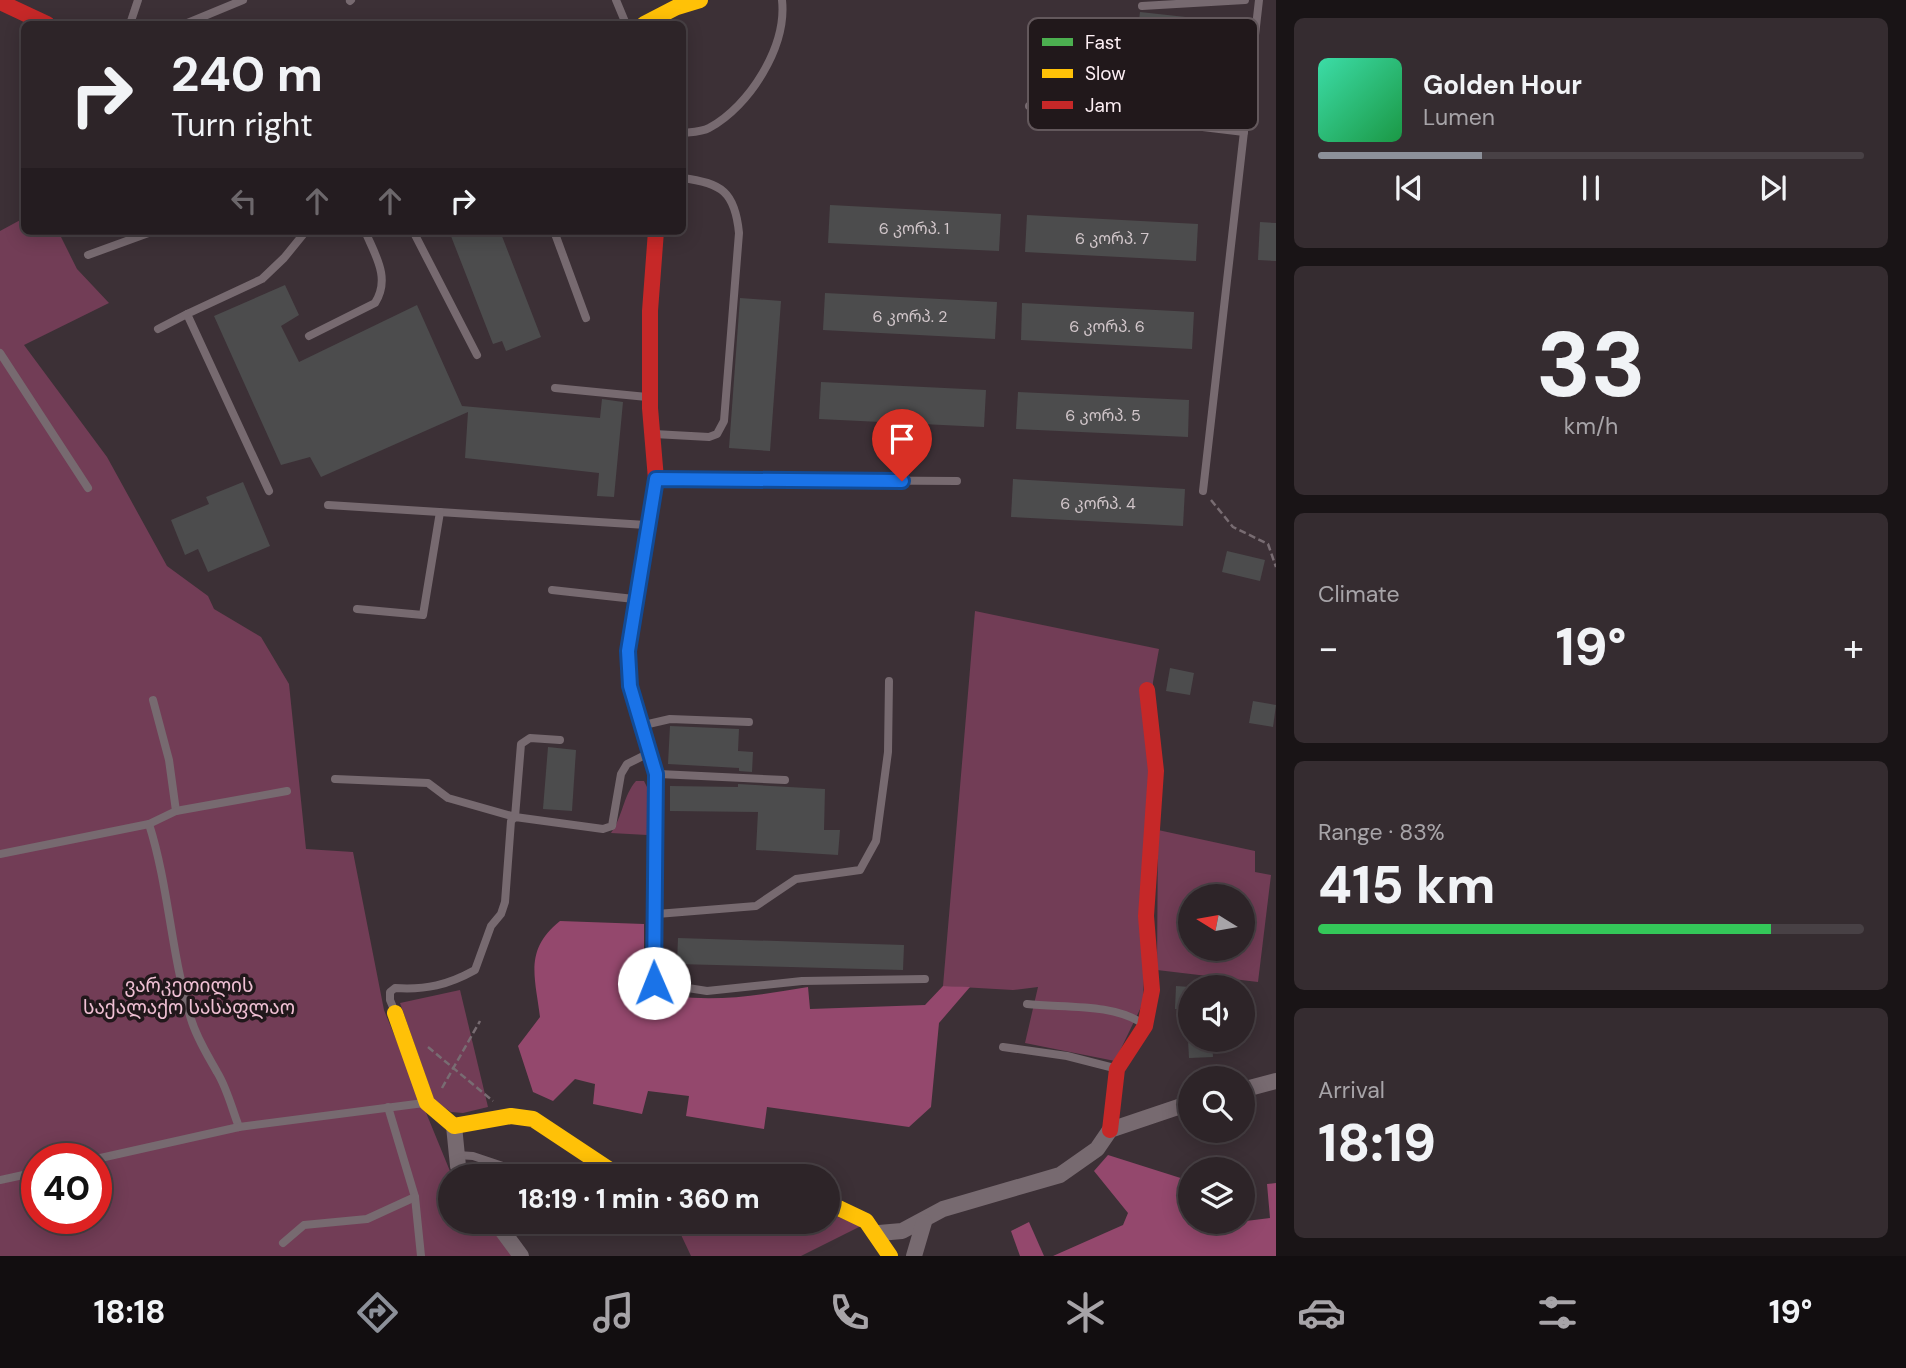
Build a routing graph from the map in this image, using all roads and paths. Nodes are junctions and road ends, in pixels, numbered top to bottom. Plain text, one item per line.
1 (138, 0) edge
2 (243, 0) edge
3 (616, 0) edge
4 (699, 0) edge
5 (782, 0) edge
6 (1245, 0) edge
7 (1259, 0) edge
8 (0, 2) edge
9 (677, 4) edge
10 (1142, 6) dead end
11 (1257, 18) edge
12 (41, 21) edge
13 (131, 21) edge
14 (192, 21) edge
15 (625, 21) edge
16 (649, 21) edge
17 (1227, 130) edge
18 (1244, 132) joint
19 (686, 133) edge
20 (686, 178) edge
21 (143, 235) edge
22 (303, 235) edge
23 (367, 235) edge
24 (415, 235) edge
25 (555, 235) edge
26 (656, 235) edge
27 (88, 255) dead end
28 (187, 314) junction
29 (586, 317) dead end
30 (158, 328) dead end
31 (309, 336) dead end
32 (0, 353) edge
33 (477, 355) dead end
34 (555, 387) dead end
35 (650, 398) junction
36 (652, 434) junction
37 (656, 479) junction
38 (957, 481) dead end
39 (88, 488) dead end
40 (270, 491) dead end
41 (1203, 491) joint
42 (328, 505) dead end
43 (440, 512) junction
44 (649, 526) junction
45 (1276, 567) edge
46 (552, 590) dead end
47 (636, 599) junction
48 (357, 609) dead end
49 (889, 681) dead end
50 (1147, 690) dead end
51 (153, 700) dead end
52 (749, 722) dead end
53 (641, 726) junction
54 (560, 740) dead end
55 (650, 753) junction
56 (656, 774) junction
57 (335, 779) dead end
58 (785, 780) dead end
59 (287, 791) dead end
60 (176, 811) junction
61 (515, 817) junction
62 (149, 824) junction
63 (0, 854) edge
64 (653, 914) junction
65 (925, 979) dead end
66 (654, 983) joint
67 (1027, 1004) dead end
68 (395, 1013) joint
69 (480, 1021) dead end
70 (1145, 1026) junction
71 (426, 1046) dead end
72 (1003, 1047) dead end
73 (453, 1068) junction
74 (1116, 1069) junction
75 (1276, 1081) edge
76 (1255, 1087) edge
77 (430, 1105) junction
78 (388, 1107) junction
79 (1178, 1107) edge
80 (511, 1116) junction
81 (454, 1126) junction
82 (239, 1127) junction
83 (1110, 1129) junction
84 (112, 1155) edge
85 (457, 1155) junction
86 (460, 1164) edge
87 (496, 1164) edge
88 (599, 1164) edge
89 (21, 1175) edge
90 (0, 1180) edge
91 (415, 1197) junction
92 (840, 1206) edge
93 (924, 1222) junction
94 (879, 1233) junction
95 (505, 1234) edge
96 (284, 1243) dead end
97 (421, 1256) edge
98 (521, 1256) edge
99 (890, 1256) edge
100 (914, 1256) edge

1 - 13 lane
2 - 14 lane
3 - 15 lane
4 - 9 street
5 - 19 lane
6 - 10 lane
7 - 11 lane
8 - 12 street
9 - 16 street
17 - 18 lane
18 - 41 lane
20 - 36 lane
21 - 27 lane
22 - 28 lane
23 - 31 lane
24 - 33 lane
25 - 29 lane
26 - 35 street
28 - 30 lane
28 - 40 lane
32 - 39 lane
34 - 35 lane
35 - 36 street
36 - 37 street
37 - 38 lane
37 - 44 street
41 - 45 path
42 - 43 lane
43 - 44 lane
43 - 48 lane
44 - 47 street
46 - 47 lane
47 - 53 street
49 - 64 lane
50 - 70 street
51 - 60 lane
52 - 53 lane
53 - 55 street
54 - 61 lane
55 - 56 street
55 - 61 lane
56 - 58 lane
56 - 64 street
57 - 61 lane
59 - 60 lane
60 - 62 lane
61 - 68 lane
62 - 63 lane
62 - 82 lane
64 - 66 street
65 - 66 lane
67 - 70 lane
68 - 77 street
69 - 73 path
70 - 74 street
71 - 73 path
72 - 74 lane
73 - 77 path
73 - 80 path
74 - 83 street
75 - 76 street
77 - 78 lane
77 - 81 street
78 - 82 lane
78 - 91 lane
79 - 83 street
80 - 81 street
80 - 88 street
81 - 85 street
82 - 84 lane
83 - 93 street
85 - 86 street
85 - 87 lane
89 - 90 lane
91 - 96 lane
91 - 97 lane
92 - 94 street
93 - 94 street
93 - 100 street
94 - 99 street
95 - 98 street

